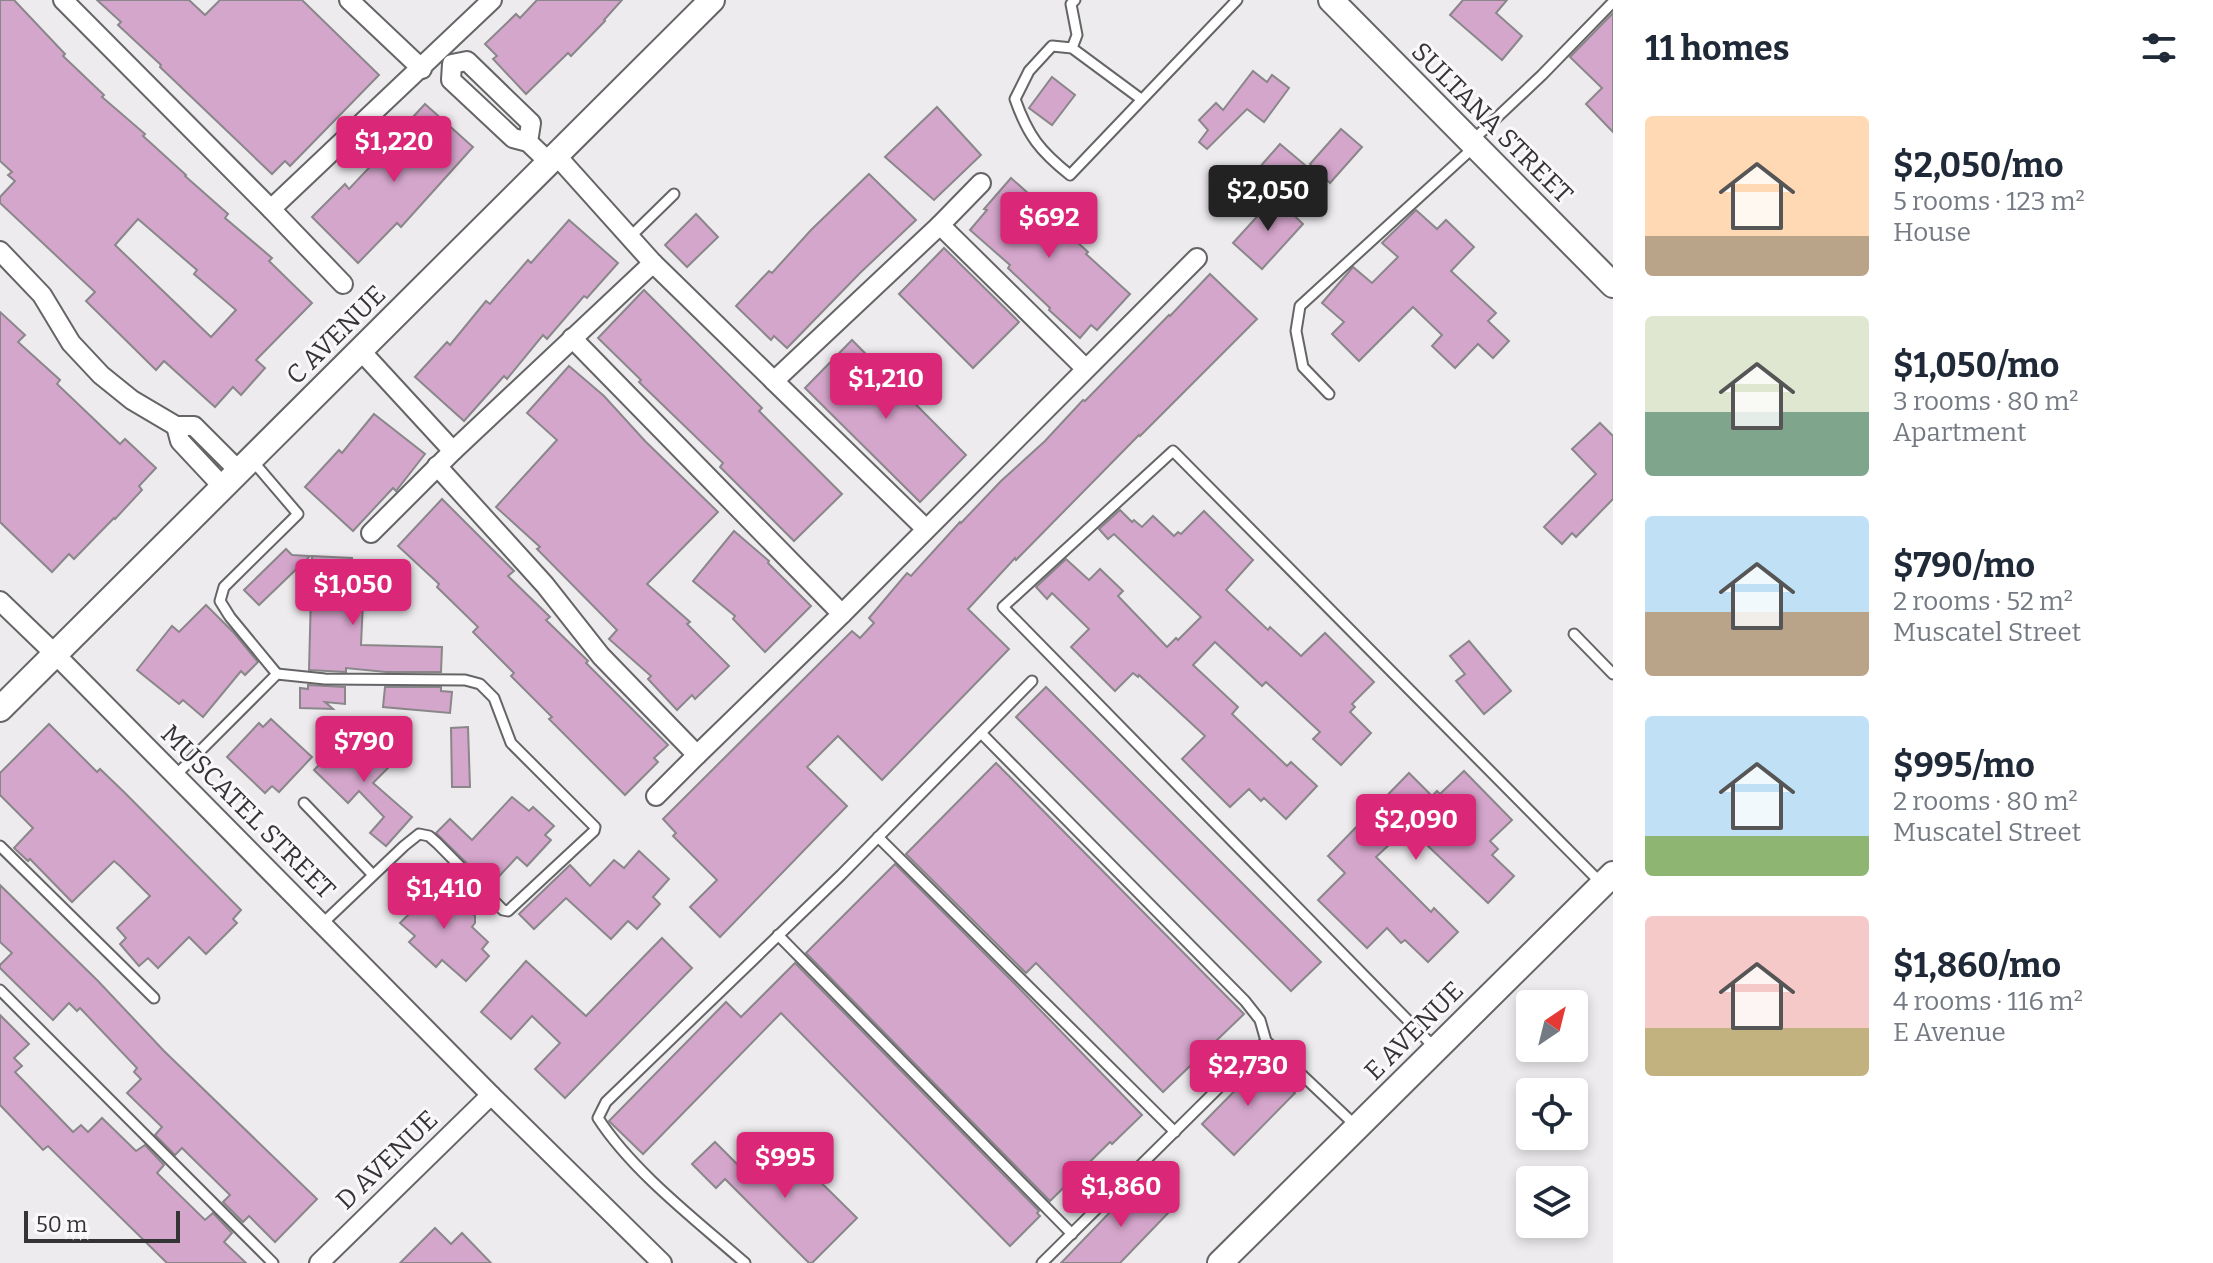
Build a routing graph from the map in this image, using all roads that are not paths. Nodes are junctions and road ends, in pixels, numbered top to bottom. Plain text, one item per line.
1 (63, 0) edge
2 (349, 0) edge
3 (492, 0) edge
4 (712, 0) edge
5 (1075, 0) edge
6 (1237, 0) edge
7 (1331, 0) edge
8 (1613, 2) edge
9 (1072, 48) junction
10 (446, 58) junction
11 (422, 69) junction
12 (1141, 99) junction
13 (1474, 144) junction
14 (553, 158) junction
15 (981, 183) dead end
16 (674, 194) dead end
17 (271, 209) junction
18 (940, 225) junction
19 (630, 237) junction
20 (0, 251) edge
21 (1197, 258) dead end
22 (653, 263) junction
23 (343, 284) dead end
24 (1613, 285) edge
25 (572, 338) junction
26 (360, 350) junction
27 (1085, 368) junction
28 (774, 381) junction
29 (1329, 394) dead end
30 (453, 451) junction
31 (437, 466) junction
32 (238, 472) junction
33 (926, 529) junction
34 (371, 533) dead end
35 (0, 601) edge
36 (842, 614) junction
37 (1574, 634) dead end
38 (55, 654) junction
39 (277, 674) junction
40 (1613, 674) edge
41 (1032, 681) dead end
42 (0, 709) edge
43 (981, 733) junction
44 (697, 755) junction
45 (175, 776) junction
46 (656, 796) dead end
47 (304, 803) dead end
48 (878, 837) junction
49 (0, 846) edge
50 (373, 875) junction
51 (1608, 879) edge
52 (322, 924) junction
53 (778, 935) junction
54 (0, 990) edge
55 (154, 998) dead end
56 (1266, 1041) junction
57 (1436, 1049) junction
58 (491, 1095) junction
59 (1357, 1127) junction
60 (1175, 1132) junction
61 (1072, 1234) junction
62 (328, 1260) edge
63 (273, 1263) edge
64 (662, 1263) edge
65 (745, 1263) edge
66 (1042, 1263) edge
67 (1220, 1263) edge

1 - 17 street
2 - 11 street
3 - 10 street
4 - 14 street, C AVENUE
5 - 9 lane
6 - 12 lane
7 - 13 street, SULTANA STREET
8 - 13 lane
9 - 12 lane
9 - 12 lane
10 - 11 street
10 - 14 street
11 - 17 street
13 - 24 street, SULTANA STREET
13 - 29 lane
14 - 19 street
14 - 26 street, C AVENUE
15 - 18 street
16 - 19 lane
17 - 23 street
18 - 27 street
18 - 28 street
19 - 22 street
20 - 32 street
21 - 27 street
22 - 25 street
22 - 28 street
25 - 30 street
25 - 36 street
26 - 30 street
26 - 32 street, C AVENUE
27 - 33 street
28 - 33 street
30 - 31 street
31 - 34 street
31 - 44 street
32 - 38 street, C AVENUE
32 - 39 lane
33 - 36 street
35 - 38 street, MUSCATEL STREET
36 - 44 street
37 - 40 lane
38 - 42 street, C AVENUE
38 - 45 street, MUSCATEL STREET
39 - 45 lane
39 - 50 lane
41 - 43 lane
43 - 48 lane
43 - 56 lane
44 - 46 street
45 - 52 street, MUSCATEL STREET
47 - 50 lane
48 - 53 lane
48 - 60 lane
49 - 55 lane
50 - 52 lane
51 - 57 street, E AVENUE
51 - 57 lane
52 - 58 street, MUSCATEL STREET
53 - 61 lane
53 - 65 lane
54 - 63 lane
56 - 59 lane
56 - 60 lane
57 - 59 street, E AVENUE
58 - 62 street, D AVENUE
58 - 64 street, MUSCATEL STREET
59 - 67 street, E AVENUE
60 - 61 lane
61 - 66 lane

